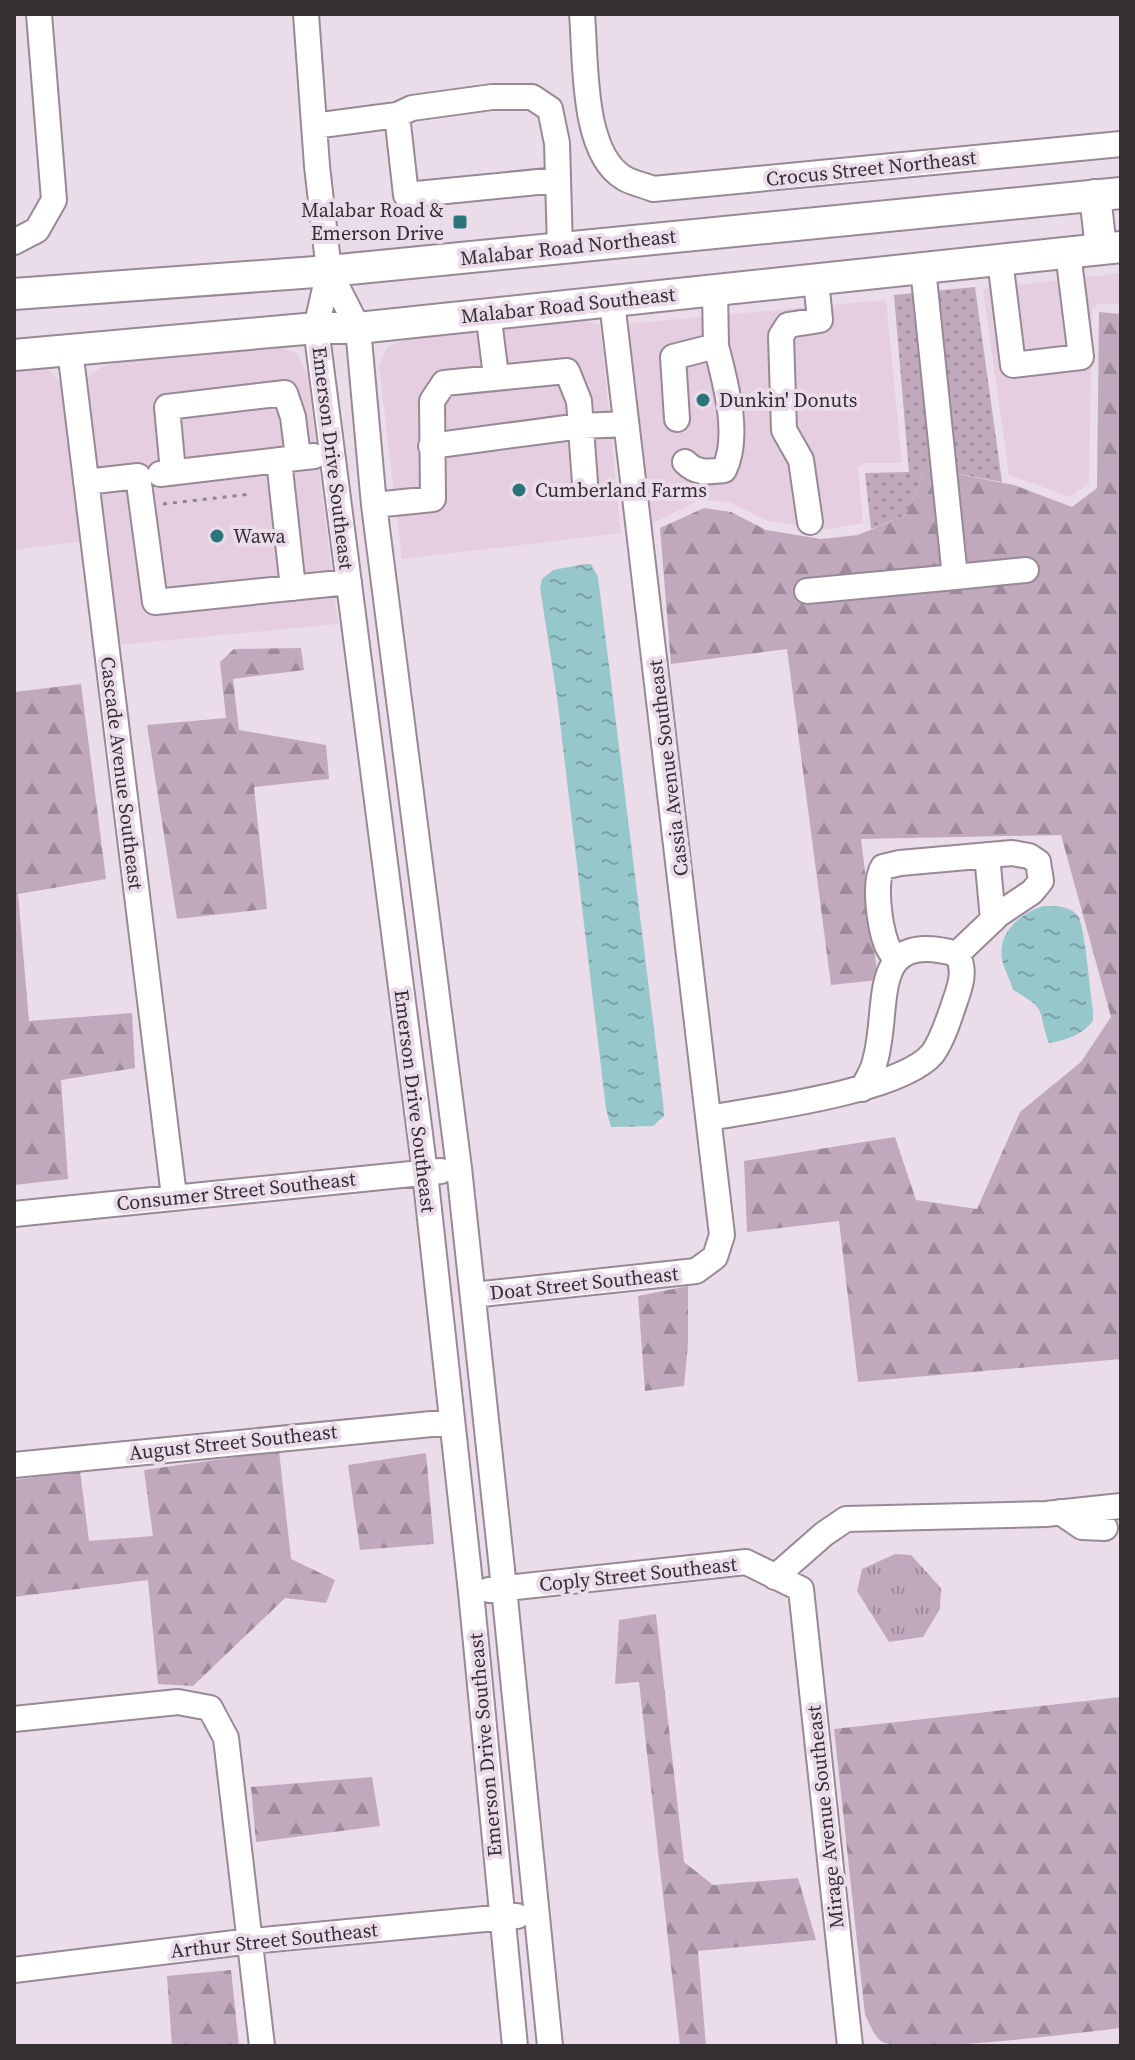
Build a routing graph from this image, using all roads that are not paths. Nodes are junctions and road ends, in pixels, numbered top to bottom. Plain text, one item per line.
1 (39, 14) edge
2 (306, 14) edge
3 (582, 14) edge
4 (401, 114) junction
5 (314, 126) junction
6 (1121, 144) edge
7 (558, 172) junction
8 (1108, 194) edge
9 (14, 242) edge
10 (560, 248) junction
11 (1111, 248) edge
12 (1068, 253) junction
13 (1000, 260) junction
14 (923, 268) junction
15 (329, 271) junction
16 (816, 280) junction
17 (715, 291) junction
18 (14, 294) edge
19 (612, 302) junction
20 (488, 312) junction
21 (316, 328) junction
22 (358, 328) junction
23 (716, 346) junction
24 (70, 350) junction
25 (14, 355) edge
26 (496, 376) junction
27 (677, 419) dead end
28 (626, 424) junction
29 (581, 426) junction
30 (431, 446) junction
31 (333, 454) junction
32 (288, 459) junction
33 (685, 462) dead end
34 (173, 472) junction
35 (138, 476) junction
36 (86, 482) junction
37 (585, 483) dead end
38 (374, 505) junction
39 (810, 522) dead end
40 (1026, 570) dead end
41 (955, 577) junction
42 (349, 582) junction
43 (293, 588) junction
44 (807, 591) dead end
45 (987, 855) junction
46 (993, 920) junction
47 (957, 954) junction
48 (896, 960) junction
49 (862, 1089) junction
50 (709, 1118) junction
51 (459, 1168) junction
52 (425, 1173) junction
53 (174, 1196) junction
54 (14, 1214) edge
55 (722, 1235) joint
56 (473, 1295) junction
57 (452, 1422) junction
58 (14, 1465) edge
59 (1121, 1506) edge
60 (1060, 1512) junction
61 (1105, 1528) dead end
62 (775, 1577) junction
63 (504, 1588) junction
64 (801, 1589) joint
65 (471, 1592) junction
66 (14, 1719) edge
67 (535, 1915) junction
68 (501, 1918) junction
69 (251, 1941) junction
70 (14, 1970) edge
71 (262, 2046) edge
72 (515, 2046) edge
73 (550, 2046) edge
74 (850, 2046) edge

1 - 9 street
2 - 5 street
3 - 6 street, Crocus Street Northeast
4 - 5 street
4 - 7 street
4 - 7 street
5 - 15 street
7 - 10 street
8 - 10 main road, Malabar Road Northeast
8 - 11 main road
10 - 15 main road, Malabar Road Northeast
11 - 12 main road, Malabar Road Southeast
12 - 13 main road, Malabar Road Southeast
12 - 13 street
13 - 14 main road, Malabar Road Southeast
14 - 16 main road, Malabar Road Southeast
14 - 41 street
15 - 18 main road, Malabar Road Northeast
15 - 21 street, Emerson Drive Southeast
15 - 22 street, Emerson Drive Southeast
16 - 17 main road, Malabar Road Southeast
16 - 39 street
17 - 19 main road, Malabar Road Southeast
17 - 23 street
19 - 20 main road, Malabar Road Southeast
19 - 28 street, Cassia Avenue Southeast
20 - 22 main road, Malabar Road Southeast
20 - 26 street
21 - 22 main road, Malabar Road Southeast
21 - 24 main road, Malabar Road Southeast
21 - 31 street, Emerson Drive Southeast
22 - 38 street, Emerson Drive Southeast
23 - 27 street
23 - 33 street
24 - 25 main road, Malabar Road Southeast
24 - 36 street, Cascade Avenue Southeast
26 - 29 street
26 - 30 street
28 - 29 street
28 - 50 street, Cassia Avenue Southeast
29 - 30 street
29 - 37 street
30 - 38 street
31 - 32 street
31 - 42 street, Emerson Drive Southeast
32 - 34 street
32 - 34 street
32 - 43 street
34 - 35 street
35 - 36 street
35 - 43 street
36 - 53 street, Cascade Avenue Southeast
38 - 51 street, Emerson Drive Southeast
40 - 41 street
41 - 44 street
42 - 43 street
42 - 52 street, Emerson Drive Southeast
45 - 46 street
45 - 46 street
45 - 48 street
46 - 47 street
47 - 48 street
47 - 49 street
48 - 49 street
49 - 50 street
50 - 55 street, Cassia Avenue Southeast
51 - 52 street, Consumer Street Southeast
51 - 56 street, Emerson Drive Southeast
52 - 53 street, Consumer Street Southeast
52 - 57 street, Emerson Drive Southeast
53 - 54 street, Consumer Street Southeast
55 - 56 street, Doat Street Southeast
56 - 63 street, Emerson Drive Southeast
57 - 58 street, August Street Southeast
57 - 65 street, Emerson Drive Southeast
59 - 60 street
60 - 61 street
60 - 62 street
62 - 63 street, Coply Street Southeast
62 - 64 street, Coply Street Southeast
63 - 65 street, Coply Street Southeast
63 - 67 street, Emerson Drive Southeast
64 - 74 street, Mirage Avenue Southeast
65 - 68 street, Emerson Drive Southeast
66 - 69 street
67 - 68 street, Arthur Street Southeast
67 - 73 street, Emerson Drive Southeast
68 - 69 street, Arthur Street Southeast
68 - 72 street, Emerson Drive Southeast
69 - 70 street, Arthur Street Southeast
69 - 71 street

